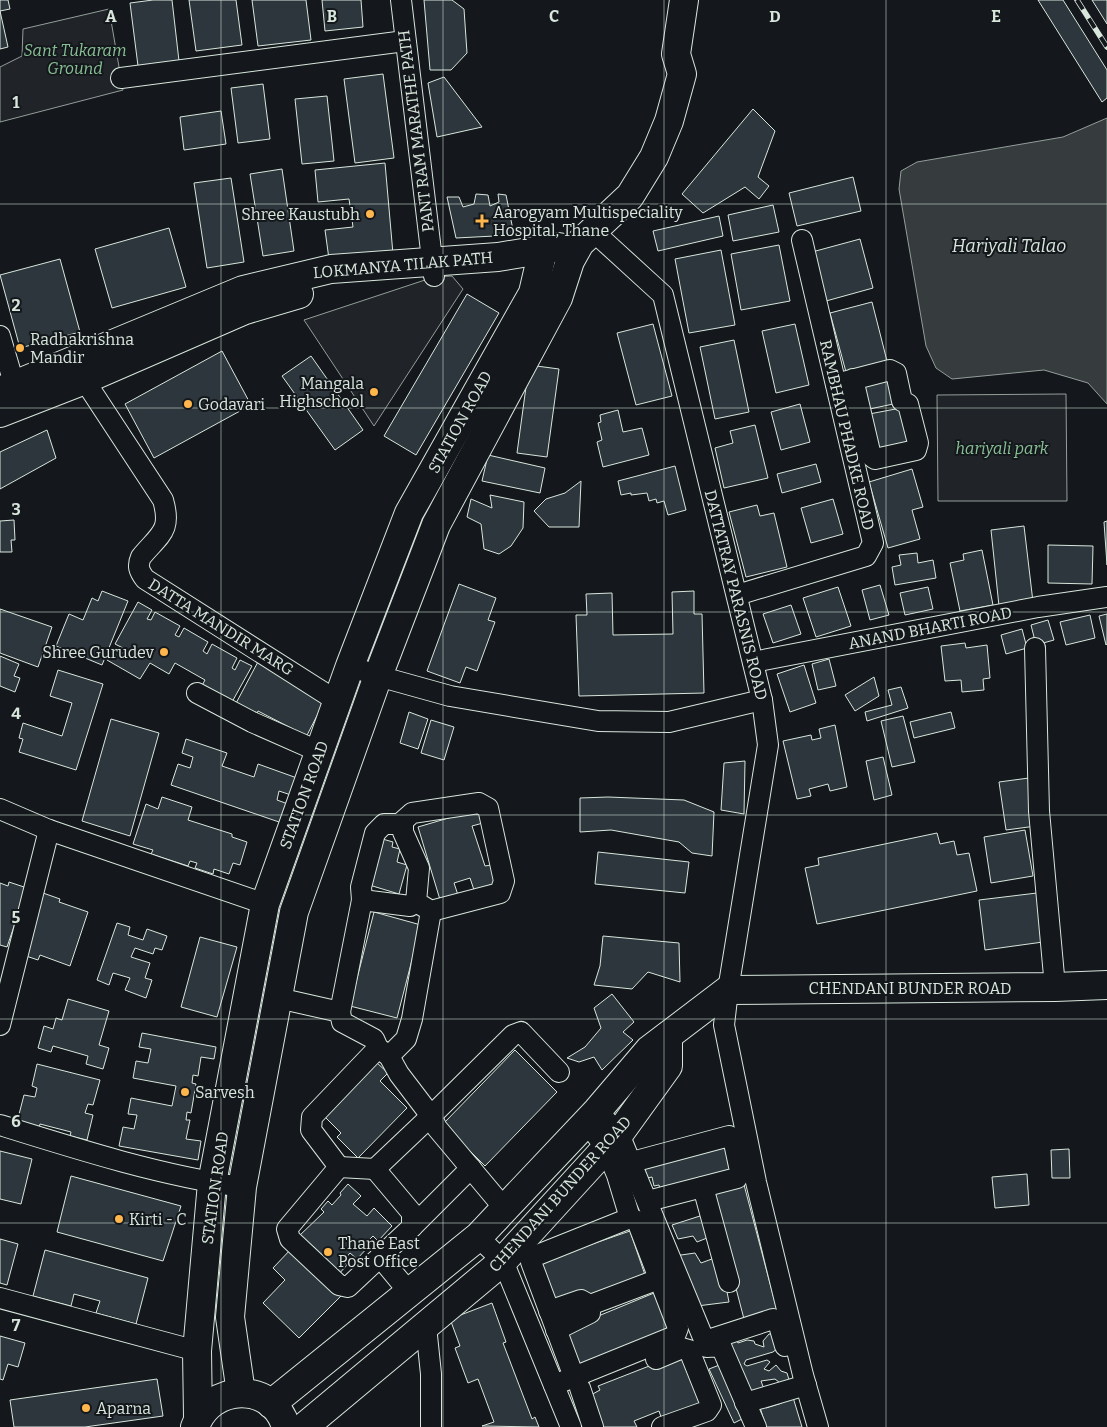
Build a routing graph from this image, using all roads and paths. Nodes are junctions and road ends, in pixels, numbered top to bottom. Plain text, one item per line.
1 (401, 0) edge
2 (684, 0) edge
3 (703, 0) edge
4 (405, 41) junction
5 (682, 74) junction
6 (121, 78) dead end
7 (802, 240) dead end
8 (581, 245) junction
9 (541, 260) junction
10 (433, 268) junction
11 (1, 344) edge
12 (78, 370) junction
13 (844, 381) junction
14 (9, 398) edge
15 (854, 425) junction
16 (737, 595) junction
17 (1107, 597) edge
18 (1035, 648) dead end
19 (753, 662) junction
20 (350, 666) junction
21 (378, 676) junction
22 (197, 693) dead end
23 (762, 700) junction
24 (338, 701) junction
25 (320, 752) junction
26 (0, 809) edge
27 (402, 824) junction
28 (49, 830) junction
29 (362, 900) junction
30 (266, 904) junction
31 (423, 906) junction
32 (1107, 985) edge
33 (1055, 987) junction
34 (728, 990) junction
35 (278, 998) junction
36 (340, 1012) junction
37 (0, 1025) edge
38 (668, 1036) junction
39 (383, 1052) junction
40 (559, 1072) dead end
41 (431, 1116) junction
42 (592, 1117) junction
43 (0, 1124) edge
44 (612, 1141) junction
45 (632, 1162) junction
46 (338, 1167) junction
47 (471, 1168) junction
48 (375, 1169) junction
49 (756, 1182) junction
50 (212, 1183) junction
51 (242, 1187) junction
52 (703, 1188) junction
53 (648, 1201) junction
54 (504, 1208) junction
55 (630, 1218) junction
56 (412, 1227) junction
57 (478, 1237) junction
58 (380, 1257) junction
59 (503, 1261) junction
60 (659, 1279) junction
61 (729, 1282) dead end
62 (409, 1292) junction
63 (777, 1295) dead end
64 (0, 1298) edge
65 (590, 1305) junction
66 (549, 1311) junction
67 (200, 1317) junction
68 (230, 1317) junction
69 (426, 1326) junction
70 (556, 1330) junction
71 (705, 1341) junction
72 (197, 1351) junction
73 (577, 1383) junction
74 (801, 1386) junction
75 (556, 1391) junction
76 (242, 1393) junction
77 (745, 1403) junction
78 (271, 1404) junction
79 (196, 1422) edge
80 (812, 1423) edge
81 (286, 1427) edge
82 (304, 1427) edge
83 (432, 1427) edge
84 (571, 1427) edge
85 (593, 1427) edge
86 (662, 1427) edge
87 (756, 1427) edge

1 - 4 street, PANT RAM MARATHE PATH
2 - 5 main road, STATION ROAD
3 - 5 main road
4 - 6 street
4 - 10 street, PANT RAM MARATHE PATH
5 - 8 main road, STATION ROAD
7 - 13 street, RAMBHAU PHADKE ROAD
8 - 9 main road
8 - 16 street, DATTATRAY PARASNIS ROAD
8 - 21 main road, STATION ROAD
9 - 10 main road, LOKMANYA TILAK PATH
9 - 20 main road, STATION ROAD
10 - 12 main road, LOKMANYA TILAK PATH
11 - 14 street
12 - 14 main road, LOKMANYA TILAK PATH
12 - 24 street, DATTA MANDIR MARG
13 - 15 street, RAMBHAU PHADKE ROAD
13 - 15 street
15 - 16 street, RAMBHAU PHADKE ROAD
16 - 19 street, DATTATRAY PARASNIS ROAD
17 - 19 street, ANAND BHARTI ROAD
18 - 33 street
19 - 23 street, DATTATRAY PARASNIS ROAD
20 - 21 street
20 - 24 main road, STATION ROAD
21 - 23 street
21 - 35 main road, STATION ROAD
22 - 25 street
23 - 34 street, DATTATRAY PARASNIS ROAD
24 - 25 main road, STATION ROAD
25 - 30 main road, STATION ROAD
26 - 28 street
27 - 29 street
27 - 31 street
27 - 31 street
28 - 30 street
28 - 37 street
29 - 31 street
29 - 36 street
30 - 50 main road, STATION ROAD
31 - 39 street
32 - 33 main road, CHENDANI BUNDER ROAD
33 - 34 main road, CHENDANI BUNDER ROAD
34 - 38 main road, CHENDANI BUNDER ROAD
34 - 49 street, DATTATRAY PARASNIS ROAD
35 - 36 street
35 - 51 main road, STATION ROAD
36 - 39 street
38 - 42 main road, CHENDANI BUNDER ROAD
38 - 44 main road, CHENDANI BUNDER ROAD
39 - 41 street
39 - 46 street
40 - 41 street
41 - 47 street
41 - 48 street
42 - 44 street
42 - 54 main road, CHENDANI BUNDER ROAD
43 - 50 street
44 - 45 street
44 - 55 street
44 - 59 main road, CHENDANI BUNDER ROAD
45 - 52 street
45 - 53 street
46 - 48 street
46 - 58 street
47 - 54 street
47 - 56 street
48 - 56 street
49 - 63 street
49 - 74 street, DATTATRAY PARASNIS ROAD
50 - 51 street
50 - 67 main road, STATION ROAD
51 - 68 main road, STATION ROAD
52 - 53 street
52 - 61 street
53 - 71 street
54 - 57 main road, CHENDANI BUNDER ROAD
55 - 60 street
55 - 66 street
56 - 58 street
57 - 59 street
57 - 62 main road, CHENDANI BUNDER ROAD
58 - 62 street
59 - 69 main road, CHENDANI BUNDER ROAD
59 - 75 street
60 - 65 street
60 - 73 street
62 - 78 main road, CHENDANI BUNDER ROAD
64 - 72 street
65 - 66 street
65 - 70 street
66 - 70 street
67 - 68 main road
67 - 72 main road, STATION ROAD
68 - 76 main road, STATION ROAD
69 - 82 main road, CHENDANI BUNDER ROAD
69 - 83 street
70 - 73 street
71 - 74 street
71 - 77 street
72 - 79 main road, STATION ROAD
73 - 75 street
73 - 85 street
73 - 86 street
74 - 77 street
74 - 80 street
75 - 84 street
76 - 78 main road
76 - 79 main road
77 - 87 street
78 - 81 main road

